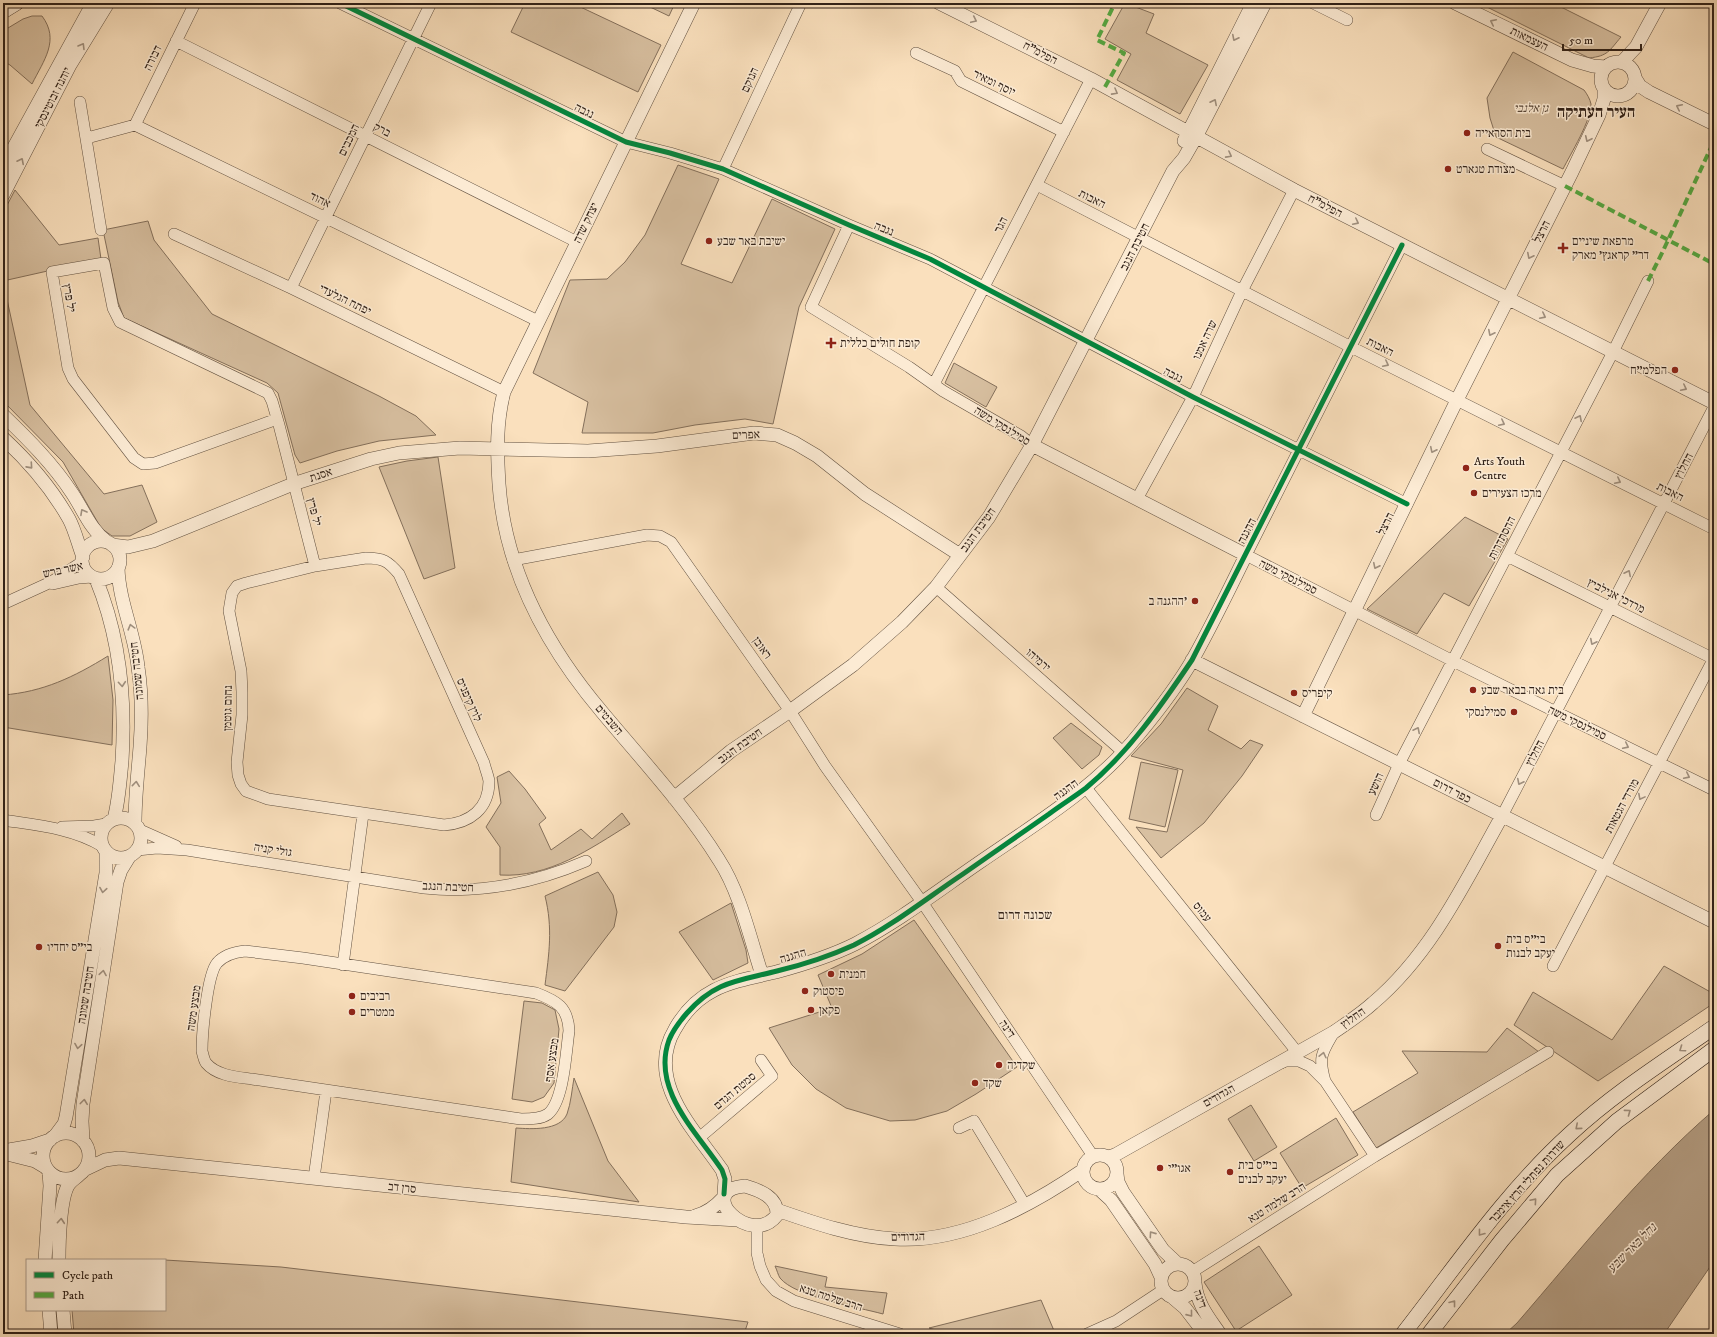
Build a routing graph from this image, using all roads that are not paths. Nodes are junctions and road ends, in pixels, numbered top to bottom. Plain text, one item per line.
1 (16, 3) edge
2 (80, 3) edge
3 (94, 3) edge
4 (108, 3) edge
5 (195, 3) edge
6 (340, 3) edge
7 (431, 3) edge
8 (694, 3) edge
9 (801, 3) edge
10 (939, 3) edge
11 (1253, 3) edge
12 (1265, 3) edge
13 (1313, 3) edge
14 (1455, 3) edge
15 (1660, 3) edge
16 (3, 12) edge
17 (1347, 20) dead end
18 (83, 22) junction
19 (413, 39) junction
20 (176, 41) junction
21 (916, 53) dead end
22 (1622, 62) junction
23 (1606, 67) junction
24 (1635, 78) junction
25 (1091, 79) junction
26 (1604, 90) junction
27 (80, 102) dead end
28 (135, 124) junction
29 (1714, 124) edge
30 (1064, 132) junction
31 (1192, 135) junction
32 (366, 136) junction
33 (87, 138) junction
34 (626, 142) junction
35 (1487, 149) dead end
36 (3, 167) edge
37 (723, 169) junction
38 (1037, 185) junction
39 (1565, 186) junction
40 (1294, 190) junction
41 (3, 195) edge
42 (325, 218) junction
43 (849, 225) junction
44 (101, 230) dead end
45 (174, 234) dead end
46 (1139, 238) junction
47 (577, 242) junction
48 (1402, 245) junction
49 (1648, 280) dead end
50 (291, 288) junction
51 (983, 288) junction
52 (1242, 291) junction
53 (1509, 298) junction
54 (538, 321) junction
55 (1086, 342) junction
56 (1351, 347) junction
57 (1613, 352) junction
58 (934, 384) junction
59 (504, 392) junction
60 (1193, 397) junction
61 (1457, 400) junction
62 (1714, 403) edge
63 (1714, 407) edge
64 (3, 415) edge
65 (277, 418) junction
66 (3, 438) edge
67 (1032, 445) junction
68 (498, 449) junction
69 (1299, 450) junction
70 (1561, 452) junction
71 (293, 484) junction
72 (1137, 499) junction
73 (1407, 504) junction
74 (1664, 504) junction
75 (1714, 529) edge
76 (153, 541) junction
77 (110, 544) junction
78 (960, 555) junction
79 (1246, 555) junction
80 (1507, 556) junction
81 (83, 559) junction
82 (513, 560) junction
83 (119, 566) junction
84 (315, 566) junction
85 (94, 578) junction
86 (936, 587) junction
87 (39, 588) junction
88 (3, 604) edge
89 (1610, 608) junction
90 (1355, 611) junction
91 (1714, 659) edge
92 (1192, 660) junction
93 (1452, 661) junction
94 (790, 711) junction
95 (1556, 712) junction
96 (1303, 716) junction
97 (1123, 752) junction
98 (1659, 763) junction
99 (1399, 764) junction
100 (1086, 788) junction
101 (1714, 790) edge
102 (674, 798) junction
103 (364, 814) junction
104 (1376, 815) dead end
105 (1502, 816) junction
106 (3, 820) edge
107 (110, 821) junction
108 (43, 826) junction
109 (137, 826) junction
110 (104, 849) junction
111 (187, 850) junction
112 (133, 854) junction
113 (586, 861) dead end
114 (1605, 867) junction
115 (355, 876) junction
116 (922, 902) junction
117 (1714, 921) edge
118 (343, 964) junction
119 (1553, 966) dead end
120 (762, 975) junction
121 (1714, 1027) edge
122 (1334, 1032) junction
123 (1714, 1049) edge
124 (1297, 1052) junction
125 (1548, 1052) dead end
126 (761, 1060) dead end
127 (1271, 1067) junction
128 (1325, 1081) junction
129 (326, 1091) junction
130 (959, 1128) dead end
131 (52, 1138) junction
132 (699, 1138) junction
133 (1140, 1140) junction
134 (85, 1143) junction
135 (3, 1152) edge
136 (1093, 1156) junction
137 (1375, 1156) junction
138 (1109, 1157) junction
139 (119, 1158) junction
140 (717, 1163) junction
141 (47, 1170) junction
142 (1083, 1170) junction
143 (82, 1173) junction
144 (1117, 1173) junction
145 (314, 1178) junction
146 (745, 1186) junction
147 (1096, 1188) junction
148 (724, 1196) junction
149 (1030, 1202) junction
150 (777, 1210) junction
151 (686, 1217) junction
152 (738, 1220) junction
153 (757, 1225) junction
154 (45, 1259) edge
155 (60, 1259) edge
156 (1178, 1264) junction
157 (1161, 1277) junction
158 (1194, 1278) junction
159 (1168, 1294) junction
160 (49, 1311) edge
161 (63, 1311) edge
162 (1404, 1333) edge
163 (51, 1334) edge
164 (65, 1334) edge
165 (900, 1334) edge
166 (1086, 1334) edge
167 (1205, 1334) edge
168 (1220, 1334) edge
169 (1429, 1334) edge

1 - 16 main road
2 - 18 street
3 - 18 street, יוהנה זבוטינסקי
41 -> 4 street, יוהנה זבוטינסקי
5 - 20 street, דבורה
6 - 19 street, נגבה
7 - 19 street, המכבים
8 - 34 street, יצחק שדה
9 - 37 street, הנוקם
10 -> 25 street, הפלמ"ח
11 -> 31 street, חטיבת הנגב
31 -> 12 street, חטיבת הנגב
13 - 17 street
23 -> 14 street, העצמאות
15 - 22 street
18 - 36 street, יוהנה זבוטינסקי
19 - 32 street, המכבים
19 - 34 street, נגבה
20 - 28 street, דבורה
20 - 32 street, ברק
21 - 30 street, יוסף ומאיר
22 - 23 street
22 - 24 street
23 - 26 street
24 - 26 street
29 -> 24 street
25 - 30 street, הגר
25 -> 31 street, הפלמ"ח
26 -> 39 street, הרצל
27 - 33 street
28 - 33 street
28 - 42 street, אהוד
30 - 38 street, הגר
31 -> 40 street, הפלמ"ח
31 - 46 street, חטיבת הנגב
32 - 42 street, המכבים
32 - 47 street, ברק
33 - 44 street
34 - 37 street, נגבה
34 - 47 street, יצחק שדה
35 - 39 street
37 - 43 street, נגבה
38 - 46 street, האבות
38 - 51 street, הגר
39 -> 53 street, הרצל
40 -> 48 street, הפלמ"ח
40 - 52 street, שרה אמנו
42 - 50 street, המכבים
42 - 54 street, אהוד
43 - 51 street, נגבה
43 - 58 street, סמילנסקי משה
45 - 50 street, יפתח הגלעדי
46 - 52 street, האבות
46 - 55 street, חטיבת הנגב
47 - 54 street, יצחק שדה
48 - 53 street, הפלמ"ח
48 - 56 street, ההגנה
49 - 57 street, ההסתדרות
50 - 59 street, יפתח הגלעדי
51 - 55 street, נגבה
51 - 58 street, הגר
52 - 56 street, האבות
52 - 60 street, שרה אמנו
53 -> 57 street, הפלמ"ח
53 -> 61 street, הרצל
54 - 59 street, יצחק שדה
55 - 60 street, נגבה
55 - 67 street, חטיבת הנגב
56 -> 61 street, האבות
56 - 69 street, ההגנה
57 -> 62 street, הפלמ"ח
70 -> 57 street, ההסתדרות
58 - 67 street, סמילנסקי משה
59 - 68 street, יצחק שדה
60 - 69 street, נגבה
60 - 72 street, שרה אמנו
61 -> 70 street, האבות
61 -> 73 street, הרצל
63 - 74 street, החלוץ
77 -> 64 street
65 - 65 street, יל פרץ
65 - 71 street, יל פרץ
66 -> 81 street
67 - 72 street, סמילנסקי משה
67 - 78 street, חטיבת הנגב
68 - 71 street, אסנת
68 - 78 street, אפרים
68 - 82 street, השבטים
69 - 73 street, נגבה
69 - 79 street, ההגנה
70 -> 74 street, האבות
70 - 80 street, ההסתדרות
71 - 76 street, אסנת
71 - 84 street, יל פרץ
72 - 79 street, סמילנסקי משה
73 -> 90 street, הרצל
74 - 75 street, האבות
89 -> 74 street, החלוץ
76 - 77 street, אסנת
76 - 83 street, אסנת
77 - 81 street
77 - 83 street
78 - 86 street, חטיבת הנגב
79 - 90 street, סמילנסקי משה
79 - 92 street, ההגנה
80 - 89 street, מרדכי אנילביץ
80 - 93 street, ההסתדרות
81 - 85 street
81 - 87 street, אשר ברש
82 - 94 street, ראובן
82 - 102 street, השבטים
83 - 85 street
109 -> 83 street, חטיבה שמונה
84 - 103 street, נחום גוטמן
84 - 103 street, לוין קיפניס
85 - 87 street, אשר ברש
85 -> 107 street, חטיבה שמונה
86 - 94 street, חטיבת הנגב
86 - 97 street, ירמיהו
87 - 88 street, אשר ברש
89 - 91 street, מרדכי אנילביץ
89 -> 95 street, החלוץ
90 - 93 street, סמילנסקי משה
90 - 96 street, הרצל
91 - 98 street, מורדי הגטאות
92 - 96 street, כפר דרום
92 - 97 street, ההגנה
93 - 95 street, סמילנסקי משה
99 -> 93 street, ההסתדרות
94 - 102 street, חטיבת הנגב
94 - 116 street, ראובן
95 -> 98 street, סמילנסקי משה
95 -> 105 street, החלוץ
96 - 99 street, כפר דרום
97 - 100 street, ההגנה
98 -> 101 street, סמילנסקי משה
98 -> 114 street, מורדי הגטאות
99 - 104 street, הושע
99 - 105 street, כפר דרום
100 - 116 street, ההגנה
100 - 124 street, עמוס
102 - 120 street, השבטים
103 - 115 street
105 - 114 street, כפר דרום
105 - 122 street, החלוץ
106 - 108 street
107 - 108 street
107 - 109 street
107 - 110 street
108 - 110 street
109 - 111 street, גולי קניה
109 - 112 street
110 - 112 street
110 -> 131 street, חטיבה שמונה
111 - 112 street, גולי קניה
111 - 115 street, גולי קניה
134 -> 112 street, חטיבה שמונה
113 - 115 street, חטיבת הנגב
114 - 117 street, כפר דרום
114 - 119 street, מורדי הגטאות
115 - 118 street
116 - 120 street, ההגנה
116 - 136 street, דינה
118 - 129 street, מבצע משה
118 - 129 street, מבצע אסף
120 - 132 street, ההגנה
121 -> 162 main road, שדרות נפתלי הרץ אימבר
122 - 124 street, החלוץ
128 -> 122 street
169 -> 123 main road, שדרות נפתלי הרץ אימבר
124 - 127 street, הגדודים
125 - 137 street, הרב שלמה טנא
126 - 132 street, סמטת הגדם
127 - 128 street
127 - 133 street, הגדודים
128 - 137 street
129 - 145 street
130 - 149 street
131 - 134 street
131 - 135 street
131 - 141 street
132 - 140 street, ההגנה
133 - 138 street, הגדודים
133 - 144 street, הגדודים
134 - 139 street, סרן דב
134 - 143 street
135 - 141 street
136 - 138 street
136 - 142 street
137 - 158 street, הרב שלמה טנא
138 - 144 street
139 - 143 street, סרן דב
139 - 145 street, סרן דב
140 - 146 street, ההגנה
140 - 148 street, ההגנה
141 - 143 street
141 - 154 street
142 - 147 street
142 - 149 street, הגדודים
155 -> 143 street
144 - 147 street
156 -> 144 street
145 - 151 street, סרן דב
146 - 148 street
146 - 150 street
147 - 149 street, הגדודים
147 - 157 street
148 - 151 street, סרן דב
148 - 152 street
149 - 150 street, הגדודים
150 - 153 street
151 - 152 street, סרן דב
152 - 153 street
153 - 165 street, הרב שלמה טנא
156 - 157 street
156 - 158 street
157 - 159 street
158 - 159 street
158 - 168 street, דינה
159 - 166 street
159 -> 167 street, דינה
160 - 163 street
161 - 164 street

